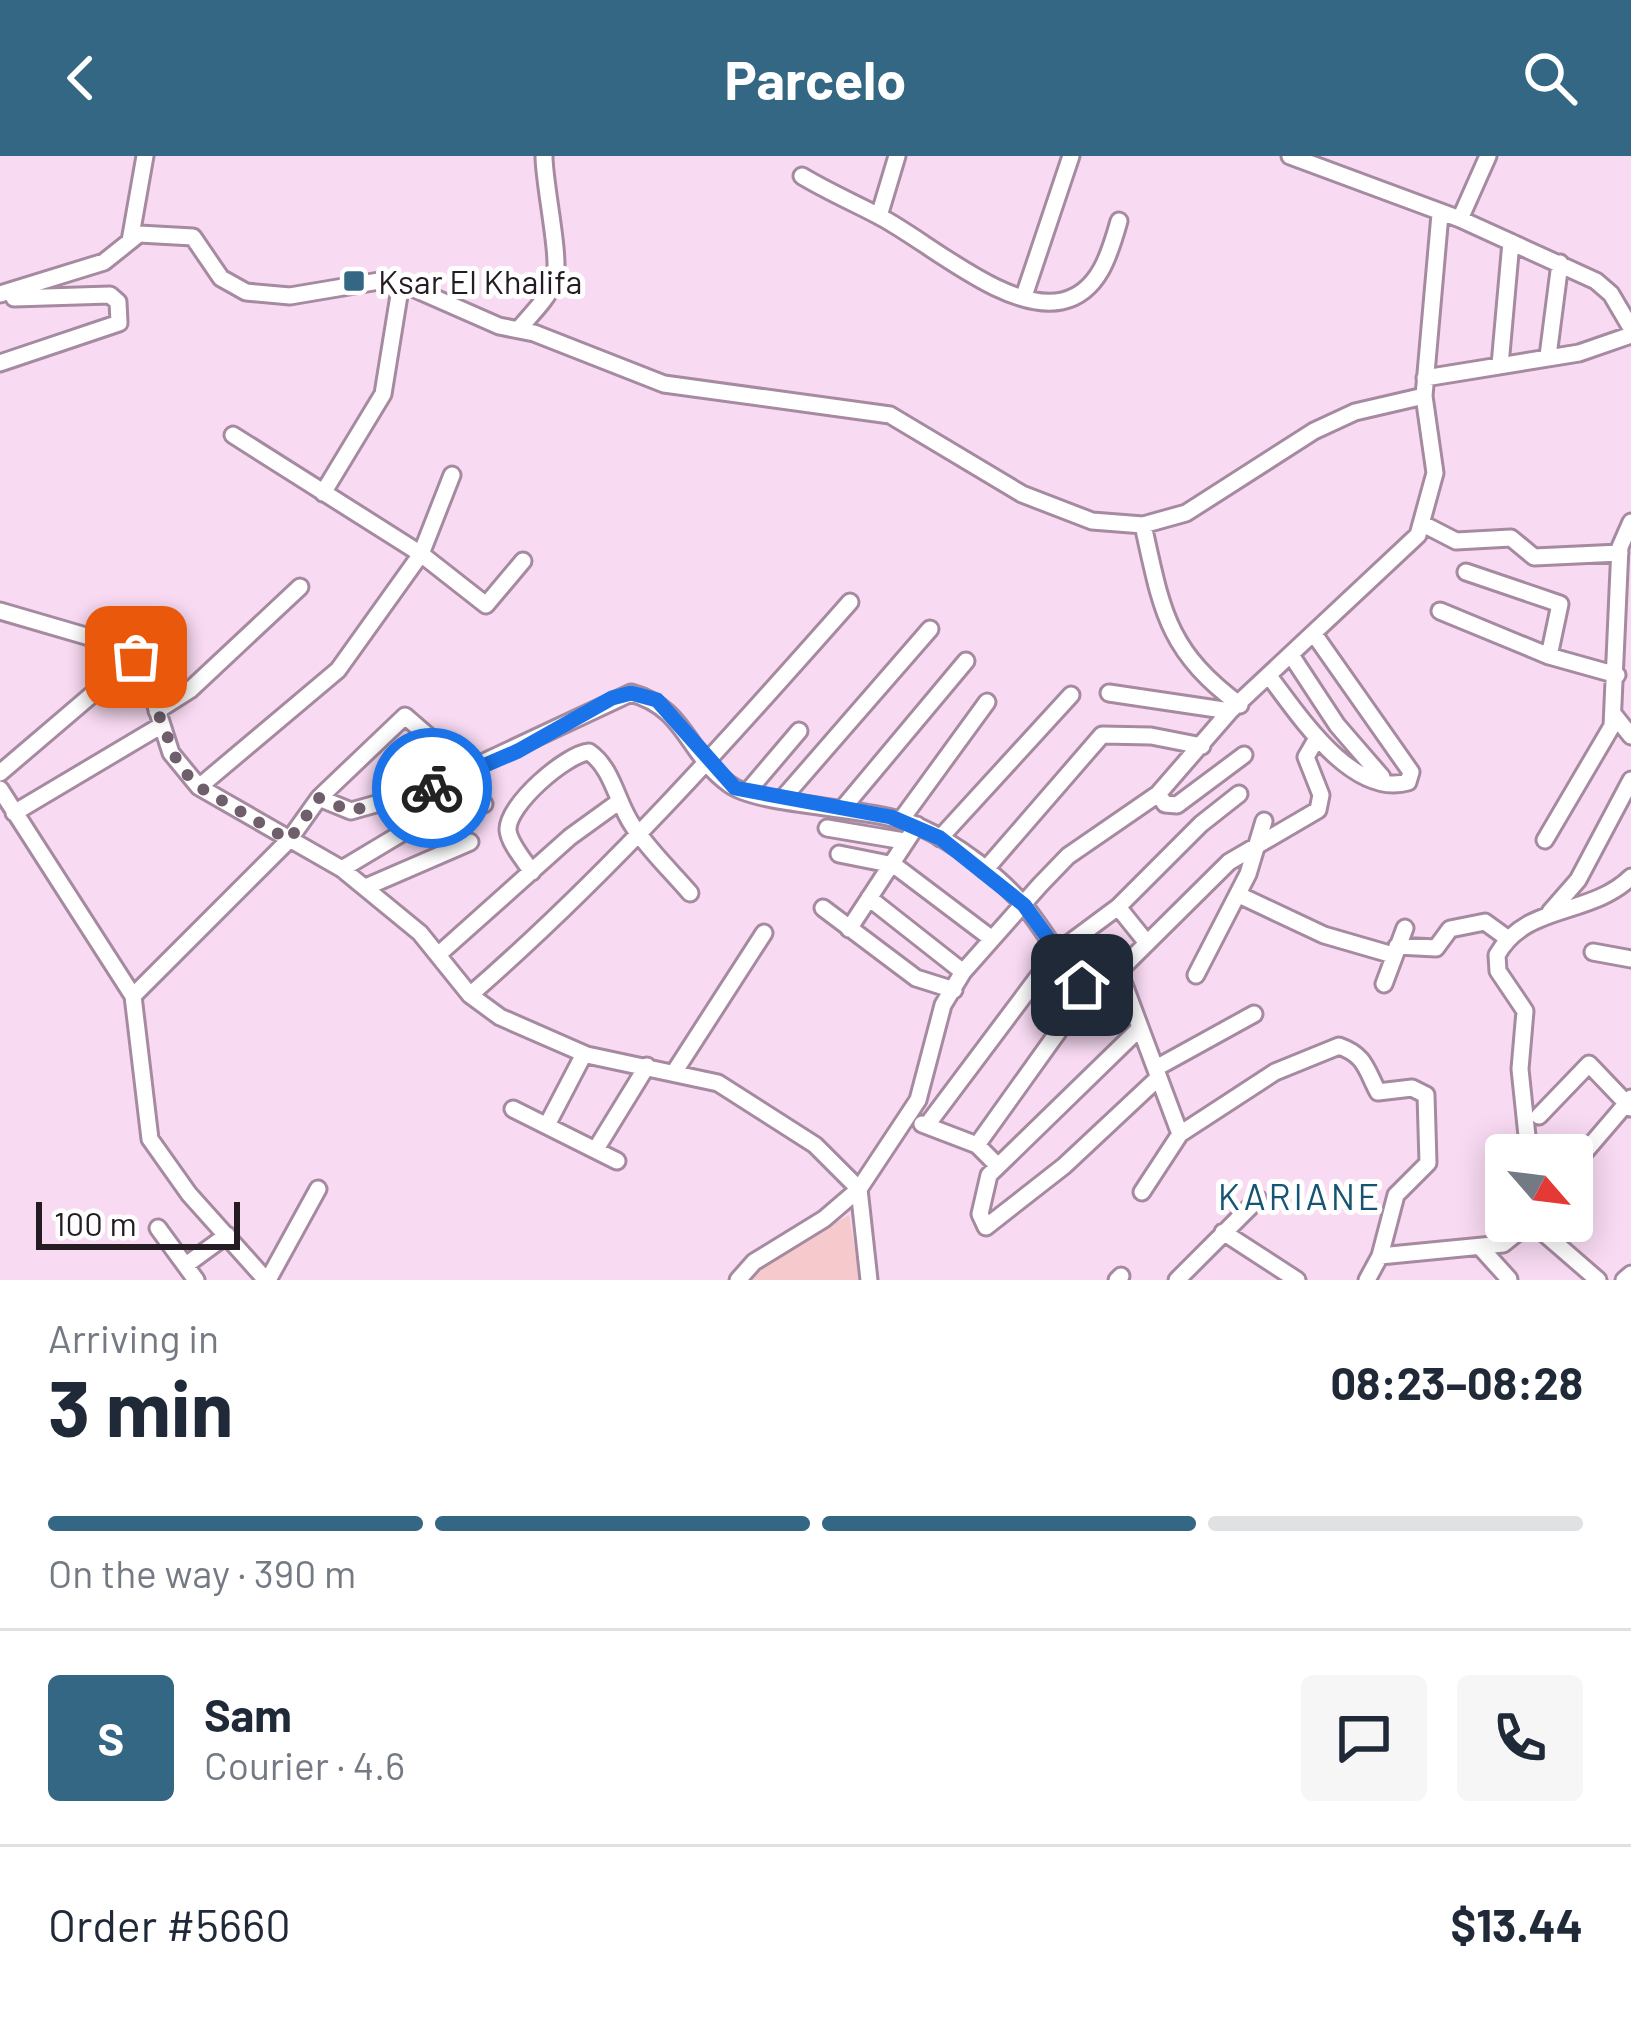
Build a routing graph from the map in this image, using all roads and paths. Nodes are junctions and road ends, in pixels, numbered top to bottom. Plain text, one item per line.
1 (145, 156) edge
2 (544, 156) edge
3 (897, 156) edge
4 (1072, 156) edge
5 (1290, 156) edge
6 (1488, 156) edge
7 (802, 176) dead end
8 (1441, 214) junction
9 (879, 216) junction
10 (1460, 219) junction
11 (1119, 221) dead end
12 (130, 241) junction
13 (1510, 242) junction
14 (1560, 263) junction
15 (400, 283) junction
16 (1024, 296) junction
17 (0, 299) edge
18 (519, 328) junction
19 (1631, 332) edge
20 (1548, 356) junction
21 (0, 363) edge
22 (1500, 365) junction
23 (1425, 378) junction
24 (1424, 396) junction
25 (232, 435) dead end
26 (452, 475) dead end
27 (323, 493) junction
28 (1423, 524) junction
29 (1143, 525) junction
30 (1629, 530) edge
31 (1620, 553) junction
32 (421, 554) junction
33 (523, 561) dead end
34 (1466, 572) dead end
35 (300, 587) dead end
36 (1624, 593) edge
37 (850, 602) dead end
38 (0, 611) edge
39 (1440, 611) dead end
40 (930, 629) dead end
41 (1314, 634) junction
42 (1291, 655) junction
43 (1549, 656) junction
44 (136, 657) junction
45 (966, 661) dead end
46 (1617, 675) junction
47 (1270, 676) junction
48 (1109, 694) dead end
49 (1071, 695) dead end
50 (987, 703) dead end
51 (1235, 708) junction
52 (1615, 716) junction
53 (159, 718) junction
54 (799, 731) dead end
55 (1631, 736) edge
56 (1317, 738) junction
57 (1202, 746) junction
58 (1244, 755) dead end
59 (708, 764) junction
60 (0, 773) edge
61 (471, 773) junction
62 (1631, 780) edge
63 (1389, 784) junction
64 (199, 787) junction
65 (0, 789) edge
66 (748, 791) junction
67 (1158, 794) junction
68 (1239, 794) dead end
69 (319, 798) junction
70 (783, 798) junction
71 (617, 803) junction
72 (484, 805) dead end
73 (843, 808) junction
74 (14, 813) junction
75 (1264, 821) dead end
76 (909, 823) junction
77 (827, 829) dead end
78 (637, 833) junction
79 (940, 838) junction
80 (289, 840) junction
81 (1545, 840) dead end
82 (904, 841) junction
83 (470, 842) dead end
84 (1261, 842) junction
85 (839, 854) dead end
86 (894, 865) junction
87 (343, 868) junction
88 (985, 870) junction
89 (532, 872) junction
90 (1631, 878) edge
91 (366, 887) junction
92 (690, 893) dead end
93 (1239, 895) junction
94 (869, 898) junction
95 (1024, 905) junction
96 (1118, 907) junction
97 (823, 908) dead end
98 (1548, 914) junction
99 (1405, 928) dead end
100 (849, 929) junction
101 (764, 933) dead end
102 (1507, 938) junction
103 (992, 939) junction
104 (1147, 943) junction
105 (1395, 950) junction
106 (1593, 952) dead end
107 (439, 953) junction
108 (1056, 953) junction
109 (1631, 959) edge
110 (963, 972) junction
111 (1196, 975) dead end
112 (1120, 983) junction
113 (1384, 984) dead end
114 (954, 990) junction
115 (1088, 990) junction
116 (470, 995) junction
117 (134, 996) junction
118 (1254, 1014) dead end
119 (1139, 1029) junction
120 (584, 1054) junction
121 (646, 1066) junction
122 (675, 1071) junction
123 (1156, 1074) junction
124 (1629, 1102) edge
125 (513, 1109) dead end
126 (1539, 1116) dead end
127 (908, 1118) junction
128 (547, 1125) junction
129 (927, 1125) junction
130 (1180, 1134) junction
131 (1527, 1134) edge
132 (1593, 1143) edge
133 (977, 1145) junction
134 (596, 1149) junction
135 (617, 1162) dead end
136 (998, 1166) junction
137 (318, 1189) dead end
138 (859, 1189) junction
139 (1142, 1192) dead end
140 (1258, 1199) dead end
141 (158, 1228) dead end
142 (1222, 1232) junction
143 (227, 1235) junction
144 (1505, 1242) edge
145 (1553, 1242) edge
146 (1480, 1247) junction
147 (1380, 1256) junction
148 (185, 1265) junction
149 (1631, 1274) edge
150 (196, 1280) edge
151 (267, 1280) edge
152 (737, 1280) edge
153 (869, 1280) edge
154 (1177, 1280) edge
155 (1298, 1280) edge
156 (1367, 1280) edge
157 (1508, 1280) edge
158 (1521, 1280) edge
159 (1598, 1280) edge
160 (1624, 1280) edge

1 - 12 street
2 - 18 street
3 - 9 street
4 - 16 street
5 - 8 street
6 - 10 street
7 - 9 street
8 - 10 street
8 - 23 street
9 - 16 street
10 - 13 street
11 - 16 street
12 - 15 street
12 - 17 street
13 - 14 street
13 - 22 street
14 - 19 street
14 - 20 street
15 - 18 street
15 - 27 street
17 - 21 street
18 - 29 street
19 - 20 street
20 - 22 street
22 - 23 street
23 - 24 street
24 - 28 street
24 - 29 street
25 - 27 street
26 - 32 street
27 - 32 street
28 - 31 street
28 - 41 street
29 - 51 street
30 - 31 street
31 - 36 street
32 - 33 street
32 - 64 street
34 - 43 street
35 - 53 street
36 - 46 street
37 - 59 street
38 - 44 street
39 - 43 street
40 - 70 street
41 - 42 street
41 - 63 street
42 - 47 street
42 - 63 street
43 - 46 street
44 - 53 street
44 - 60 street
45 - 73 street
46 - 52 street
47 - 51 street
47 - 56 street
48 - 51 street
49 - 79 street
50 - 76 street
51 - 57 street
52 - 55 street
52 - 81 street
53 - 64 street
53 - 74 street
54 - 66 street
56 - 63 street
56 - 84 street
57 - 67 street
57 - 88 street
58 - 67 street
59 - 61 street
59 - 66 street
59 - 78 street
61 - 69 street
61 - 69 street
62 - 98 street
64 - 80 street
65 - 74 street
66 - 70 street
67 - 95 street
68 - 96 street
69 - 80 street
70 - 73 street
71 - 78 street
71 - 89 street
71 - 89 street
72 - 87 street
73 - 76 street
74 - 117 street
75 - 84 street
76 - 79 street
76 - 82 street
77 - 82 street
78 - 92 street
78 - 116 street
79 - 88 street
80 - 87 street
80 - 117 street
82 - 86 street
83 - 91 street
84 - 93 street
84 - 104 street
85 - 86 street
86 - 94 street
86 - 103 street
87 - 91 street
88 - 95 street
89 - 107 street
90 - 98 street
91 - 107 street
93 - 105 street
93 - 111 street
94 - 100 street
94 - 110 street
95 - 103 street
95 - 108 street
96 - 104 street
96 - 108 street
97 - 100 street
98 - 102 street
99 - 105 street
100 - 114 street
101 - 122 street
102 - 105 street
102 - 131 street
103 - 110 street
104 - 112 street
105 - 113 street
106 - 109 street
107 - 116 street
108 - 115 street
108 - 129 street
110 - 114 street
112 - 115 street
112 - 119 street
114 - 127 street
115 - 133 street
116 - 120 street
117 - 143 street
118 - 123 street
119 - 123 street
119 - 136 street
120 - 121 street
120 - 128 street
121 - 122 street
121 - 134 street
122 - 138 street
123 - 130 street
123 - 136 street
124 - 126 street
124 - 132 street
125 - 128 street
127 - 129 street
127 - 138 street
128 - 134 street
129 - 133 street
130 - 139 street
130 - 147 street
133 - 136 street
134 - 135 street
137 - 151 street
138 - 152 street
138 - 153 street
140 - 142 street
141 - 148 street
142 - 154 street
142 - 155 street
143 - 148 street
143 - 151 street
144 - 146 street
145 - 159 street
146 - 147 street
146 - 157 street
147 - 156 street
148 - 150 street
149 - 160 street
157 - 158 street

